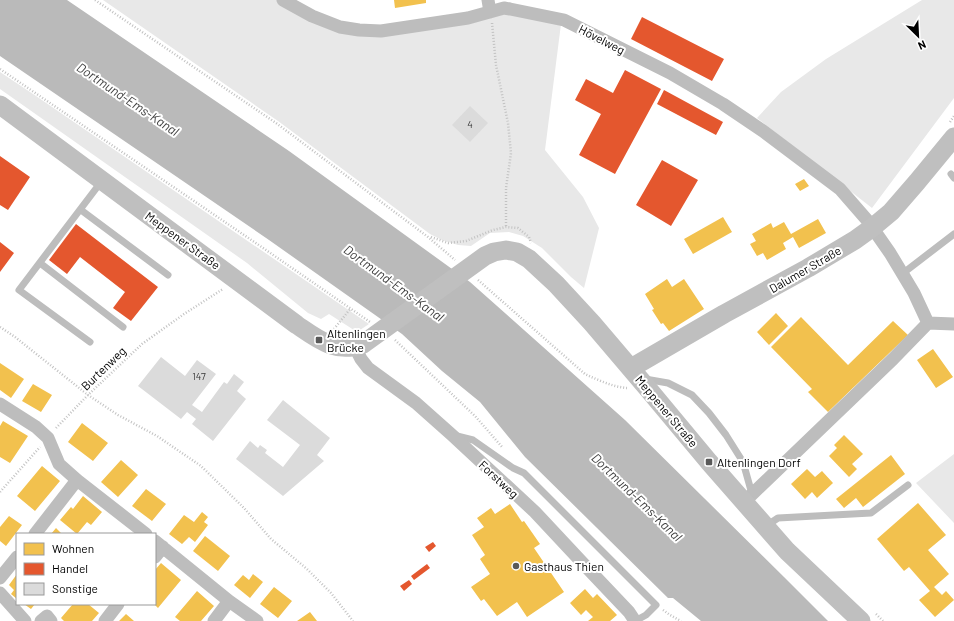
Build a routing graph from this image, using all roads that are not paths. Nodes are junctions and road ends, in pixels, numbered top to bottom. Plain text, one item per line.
1 (283, 0) edge
2 (489, 6) edge
3 (0, 105) edge
4 (954, 137) edge
5 (102, 180) junction
6 (81, 210) junction
7 (873, 227) junction
8 (954, 234) edge
9 (40, 263) junction
10 (902, 274) junction
11 (168, 275) dead end
12 (928, 323) junction
13 (954, 324) edge
14 (123, 327) dead end
15 (90, 342) dead end
16 (355, 347) junction
17 (640, 378) junction
18 (0, 404) edge
19 (452, 435) junction
20 (77, 480) junction
21 (908, 485) dead end
22 (748, 498) junction
23 (766, 526) junction
24 (36, 533) edge
25 (145, 533) edge
26 (158, 548) edge
27 (16, 557) edge
28 (0, 578) edge
29 (0, 593) edge
30 (229, 601) junction
31 (117, 605) edge
32 (25, 621) edge
33 (41, 621) edge
34 (52, 621) edge
35 (104, 621) edge
36 (214, 621) edge
37 (257, 621) edge
38 (634, 621) edge
39 (860, 621) edge

1 - 2 street, Hövelweg
2 - 7 street, Hövelweg
3 - 5 main road, Meppener Straße
4 - 7 main road, Dalumer Straße
5 - 6 lane
5 - 16 main road, Meppener Straße
6 - 9 lane
6 - 11 lane
7 - 10 street
7 - 17 main road, Dalumer Straße
8 - 10 lane
9 - 14 lane
9 - 15 lane
10 - 12 street
12 - 13 street
12 - 22 street
16 - 17 main road, Meppener Straße
16 - 19 street, Forstweg
17 - 22 main road, Meppener Straße
17 - 22 lane
18 - 20 street
19 - 38 street, Forstweg
19 - 38 lane
20 - 24 street
20 - 25 street
21 - 23 lane
22 - 23 main road, Meppener Straße
23 - 39 main road, Meppener Straße
26 - 30 street
27 - 28 street
29 - 32 street
30 - 36 street
30 - 37 street
31 - 35 street
33 - 34 street

